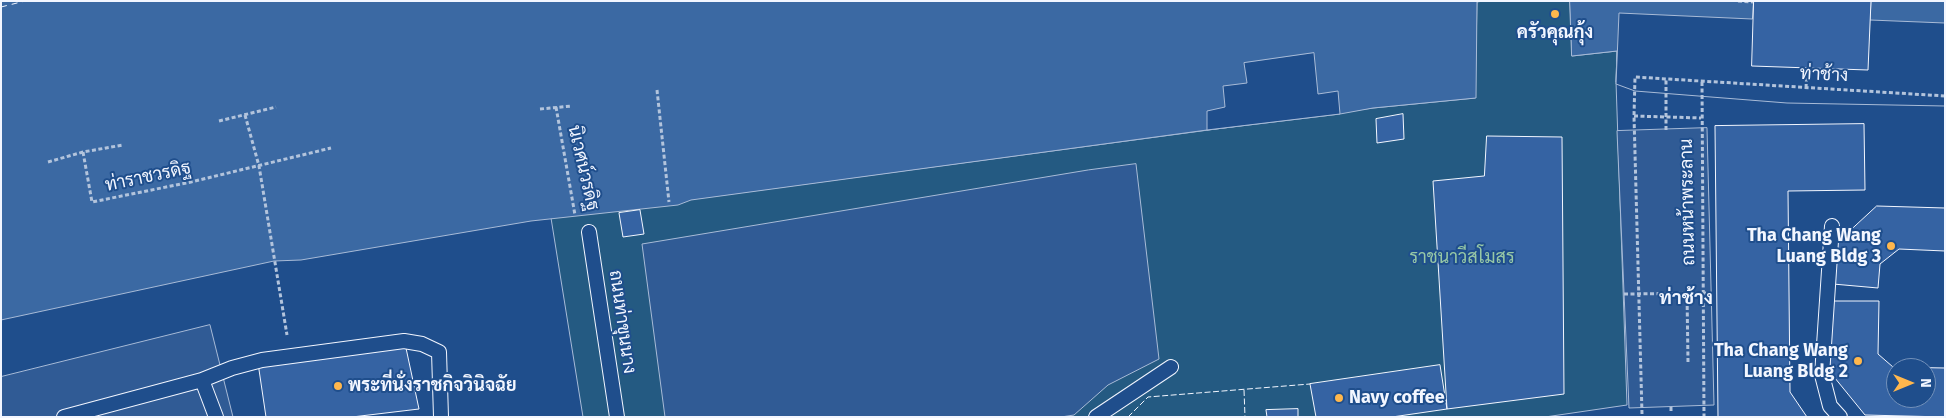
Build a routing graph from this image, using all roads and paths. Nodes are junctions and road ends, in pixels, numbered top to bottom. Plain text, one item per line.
1 (1738, 1) edge
2 (1754, 2) edge
3 (1807, 68) dead end
4 (1666, 79) junction
5 (1702, 82) junction
6 (1806, 88) junction
7 (657, 90) dead end
8 (1945, 96) edge
9 (572, 106) dead end
10 (276, 108) dead end
11 (556, 108) junction
12 (540, 109) dead end
13 (246, 115) junction
14 (1634, 116) junction
15 (1665, 117) junction
16 (1701, 118) junction
17 (219, 121) dead end
18 (1666, 130) dead end
19 (123, 145) dead end
20 (331, 148) dead end
21 (83, 152) junction
22 (48, 162) dead end
23 (259, 166) junction
24 (669, 202) dead end
25 (1832, 226) dead end
26 (589, 232) joint
27 (1687, 292) junction
28 (1703, 292) junction
29 (1711, 292) dead end
30 (1624, 294) dead end
31 (1639, 294) junction
32 (291, 356) junction
33 (1688, 362) dead end
34 (1171, 367) dead end
35 (202, 380) junction
36 (1671, 407) dead end
37 (1671, 412) dead end
38 (1642, 414) dead end
39 (1704, 416) edge
40 (64, 417) edge
41 (216, 417) edge
42 (441, 417) edge
43 (617, 417) edge
44 (1096, 417) edge
45 (1840, 417) edge

1 - 2 path
3 - 6 path
4 - 5 path, ท่าช้าง
4 - 14 path, ท่าช้าง
4 - 15 path
5 - 6 path, ท่าช้าง
5 - 16 path, ถนนหน้าพระลาน
6 - 8 path, ท่าช้าง
7 - 24 path
9 - 11 path, นิเวศน์วรดิฐ
10 - 13 path
11 - 12 path, นิเวศน์วรดิฐ
11 - 26 path, นิเวศน์วรดิฐ
13 - 17 path
13 - 23 path
14 - 15 path
14 - 31 path
15 - 16 path
15 - 18 path
16 - 28 path, ถนนหน้าพระลาน
19 - 21 path
20 - 23 path, ท่าราชวรดิฐ
21 - 22 path
21 - 23 path, ท่าราชวรดิฐ
23 - 32 path
25 - 45 lane
26 - 43 lane, ถนนท่าขุนนาง
27 - 28 path
27 - 31 path
27 - 33 path
28 - 29 path
28 - 39 path, ถนนหน้าพระลาน
30 - 31 path
31 - 38 path
32 - 35 lane
32 - 42 lane
34 - 44 lane
35 - 40 lane
35 - 41 lane
36 - 37 path

